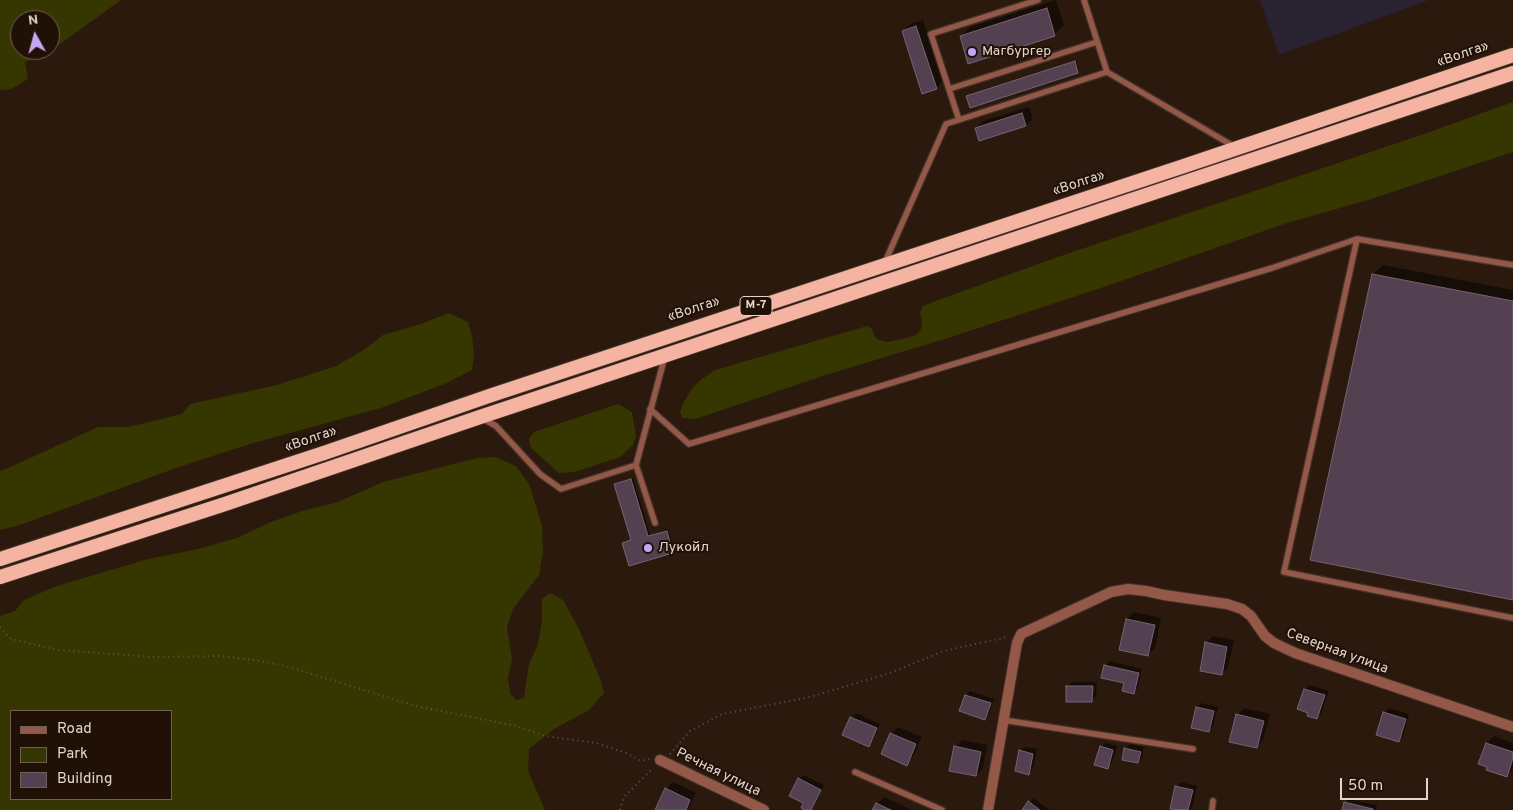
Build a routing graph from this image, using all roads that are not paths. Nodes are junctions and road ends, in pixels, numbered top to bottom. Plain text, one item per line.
1 (1038, 0) edge
2 (1084, 0) edge
3 (1097, 42) junction
4 (1513, 55) edge
5 (1107, 72) junction
6 (1513, 73) edge
7 (949, 89) junction
8 (959, 120) junction
9 (1237, 148) junction
10 (1357, 240) junction
11 (884, 264) junction
12 (1513, 265) edge
13 (666, 356) junction
14 (650, 409) junction
15 (480, 417) junction
16 (636, 465) junction
17 (655, 522) dead end
18 (0, 559) edge
19 (0, 577) edge
20 (1513, 618) edge
21 (1003, 720) junction
22 (1513, 727) edge
23 (1192, 749) dead end
24 (660, 760) road end
25 (855, 772) dead end
26 (1213, 801) dead end
27 (764, 810) edge
28 (942, 810) edge
29 (988, 810) edge
30 (1212, 810) edge

1 - 7 lane
2 - 3 lane
3 - 5 lane
3 - 7 lane
4 - 9 highway, «Волга» / М-7
5 - 8 lane
5 - 9 lane
6 - 13 highway, М-7
7 - 8 lane
8 - 11 lane
9 - 11 highway, «Волга» / М-7
10 - 12 lane
10 - 14 lane
10 - 20 lane
11 - 18 highway, «Волга» / М-7
13 - 14 lane
13 - 15 highway, М-7
14 - 16 lane
15 - 16 lane
15 - 19 highway, М-7
16 - 17 lane
21 - 22 street, Северная улица
21 - 23 lane
21 - 29 street
24 - 27 street, Речная улица
25 - 28 lane
26 - 30 lane

